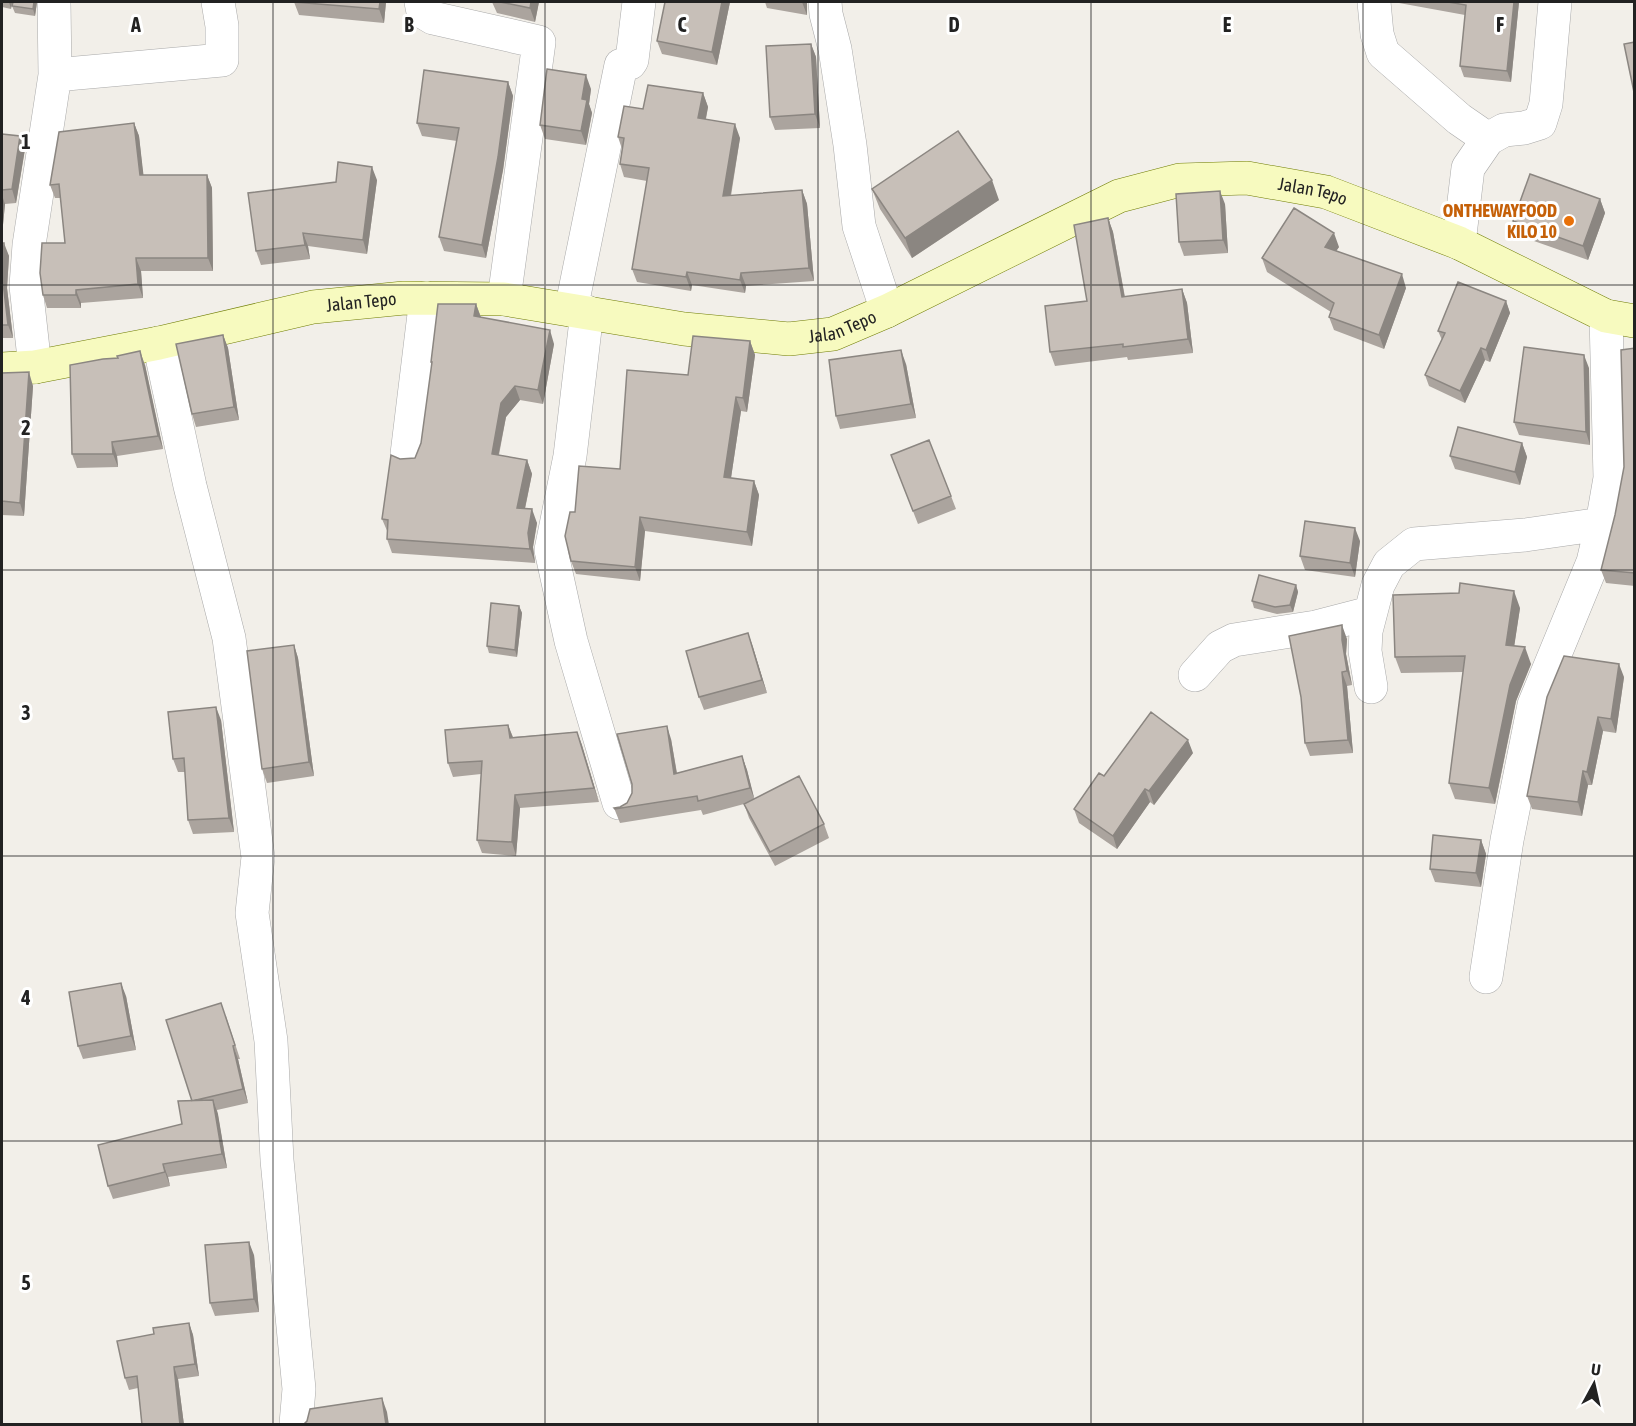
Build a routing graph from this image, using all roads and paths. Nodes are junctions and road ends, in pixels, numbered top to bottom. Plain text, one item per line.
1 (54, 2) edge
2 (218, 2) edge
3 (421, 2) edge
4 (639, 2) edge
5 (825, 2) edge
6 (1374, 2) edge
7 (1555, 2) edge
8 (55, 75) junction
9 (1488, 140) junction
10 (1459, 243) junction
11 (426, 298) junction
12 (504, 299) junction
13 (579, 311) junction
14 (887, 311) junction
15 (1620, 318) edge
16 (159, 343) junction
17 (34, 367) junction
18 (2, 369) edge
19 (407, 454) dead end
20 (1602, 524) junction
21 (1370, 614) junction
22 (1196, 675) dead end
23 (1371, 687) dead end
24 (619, 803) dead end
25 (1486, 977) dead end
26 (296, 1425) edge

1 - 8 street
2 - 8 street
3 - 12 street
4 - 13 street
5 - 14 street
6 - 9 street
7 - 9 street
8 - 17 street
9 - 10 street
10 - 14 street, Jalan Tepo
10 - 15 street, Jalan Tepo
11 - 12 street, Jalan Tepo
11 - 16 street, Jalan Tepo
11 - 19 street
12 - 13 street, Jalan Tepo
13 - 14 street, Jalan Tepo
13 - 24 street
15 - 20 street
16 - 17 street, Jalan Tepo
16 - 26 street
17 - 18 street, Jalan Tepo
20 - 21 street
20 - 25 street
21 - 22 street
21 - 23 street

